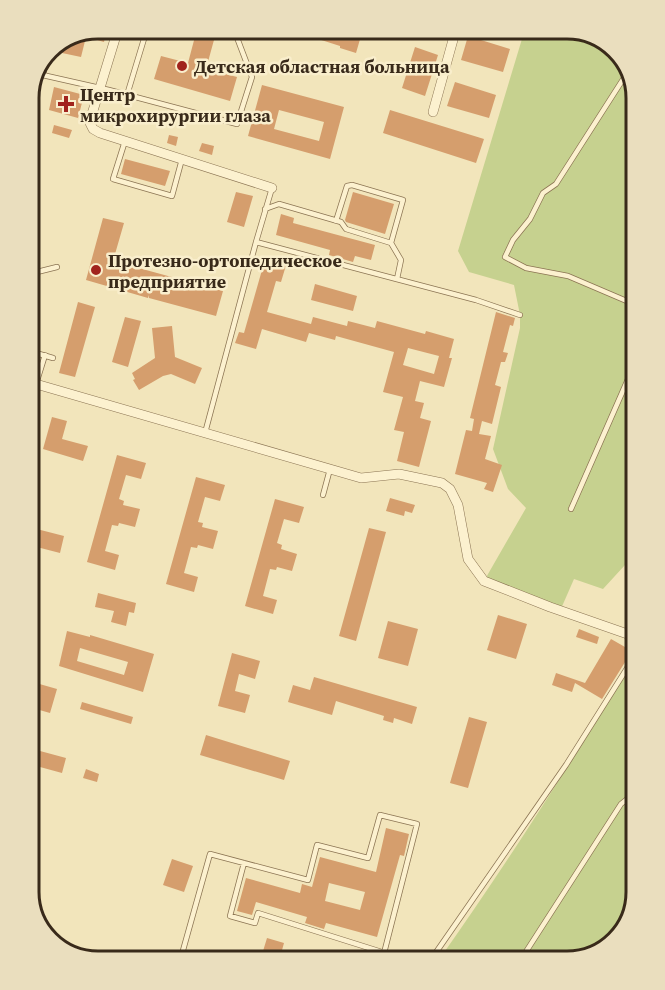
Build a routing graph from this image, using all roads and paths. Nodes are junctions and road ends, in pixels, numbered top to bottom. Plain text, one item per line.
1 (115, 39) edge
2 (144, 39) edge
3 (238, 39) edge
4 (453, 39) edge
5 (44, 75) edge
6 (623, 79) edge
7 (100, 88) junction
8 (127, 95) junction
9 (434, 112) dead end
10 (125, 141) junction
11 (182, 159) junction
12 (272, 188) joint
13 (266, 210) junction
14 (336, 221) junction
15 (256, 242) junction
16 (391, 243) junction
17 (57, 267) dead end
18 (39, 272) edge
19 (397, 279) junction
20 (626, 302) edge
21 (520, 315) dead end
22 (39, 354) edge
23 (45, 355) junction
24 (53, 358) dead end
25 (39, 368) edge
26 (626, 384) edge
27 (39, 385) edge
28 (205, 433) junction
29 (330, 469) junction
30 (323, 495) dead end
31 (571, 509) dead end
32 (626, 634) edge
33 (626, 670) edge
34 (626, 800) edge
35 (244, 863) junction
36 (183, 951) edge
37 (379, 951) edge
38 (385, 951) edge
39 (438, 951) edge
40 (527, 951) edge

1 - 7 street
2 - 8 lane
3 - 8 lane
4 - 9 street
5 - 7 lane
6 - 20 lane
7 - 8 lane
7 - 10 street
10 - 11 street
10 - 11 lane
11 - 12 street
12 - 13 lane
13 - 14 lane
13 - 15 lane
14 - 16 lane
14 - 16 lane
15 - 19 lane
15 - 28 lane
16 - 19 lane
17 - 18 lane
19 - 21 lane
22 - 23 lane
23 - 24 lane
23 - 25 lane
26 - 31 lane
27 - 28 street
28 - 29 street
29 - 30 lane
29 - 32 street
33 - 39 lane
34 - 40 lane
35 - 36 lane
35 - 37 lane
35 - 38 lane

